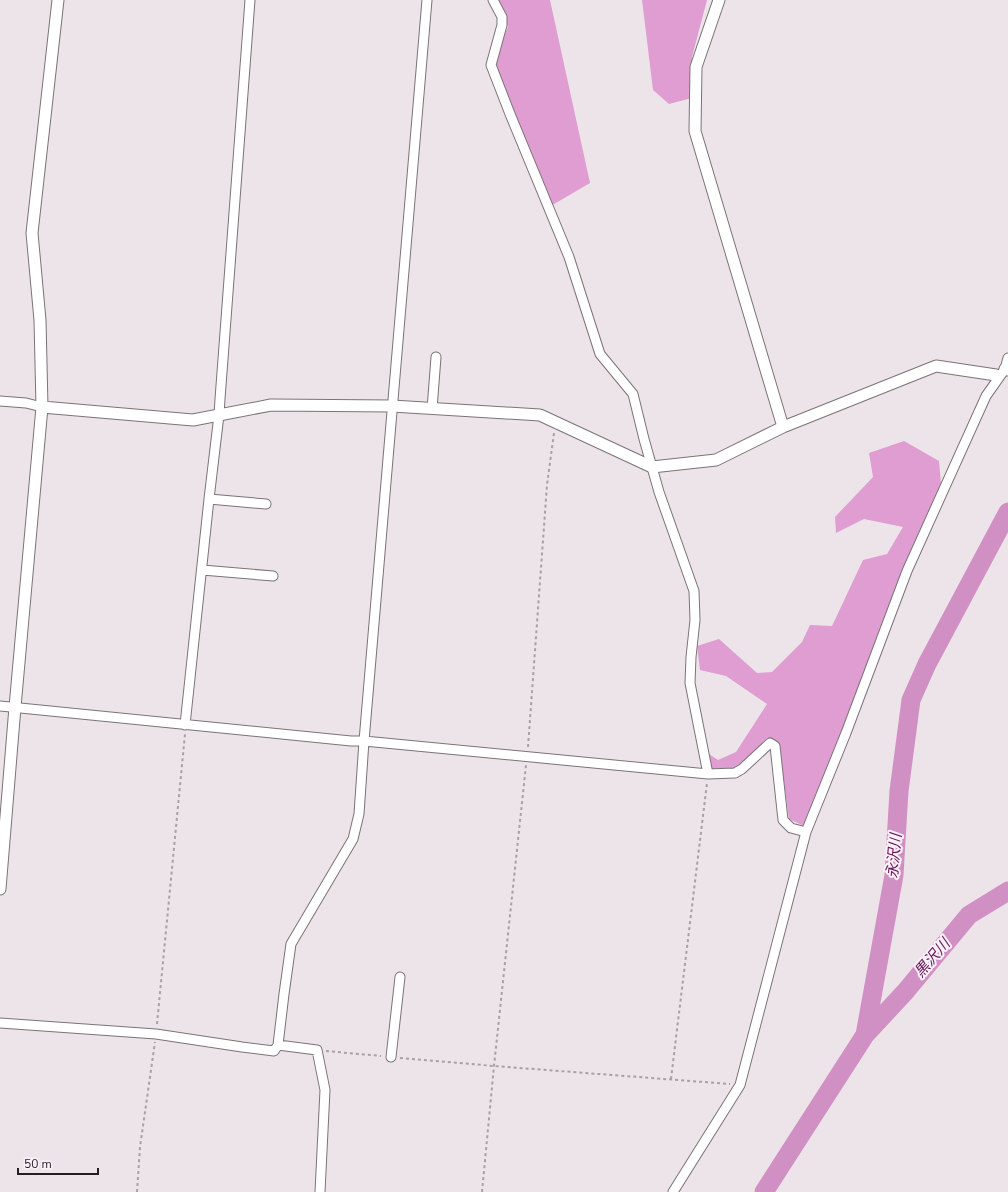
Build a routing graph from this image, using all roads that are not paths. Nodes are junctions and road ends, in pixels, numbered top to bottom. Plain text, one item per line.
1 (58, 0) edge
2 (250, 0) edge
3 (427, 0) edge
4 (493, 0) edge
5 (718, 0) edge
6 (436, 357) dead end
7 (1004, 368) edge
8 (0, 401) edge
9 (392, 406) junction
10 (42, 408) junction
11 (432, 409) junction
12 (219, 415) junction
13 (783, 428) junction
14 (652, 467) junction
15 (209, 499) junction
16 (266, 504) dead end
17 (202, 570) junction
18 (273, 576) dead end
19 (0, 706) edge
20 (15, 707) junction
21 (185, 725) junction
22 (364, 741) junction
23 (708, 774) junction
24 (806, 832) junction
25 (0, 889) edge
26 (400, 977) dead end
27 (0, 1022) edge
28 (278, 1044) junction
29 (391, 1057) road end
30 (320, 1192) edge
31 (673, 1192) edge

1 - 10 street
2 - 12 street
3 - 9 street
4 - 14 street
5 - 13 street
6 - 11 street
7 - 13 street
7 - 24 street
8 - 10 street
9 - 11 street
9 - 12 street
9 - 22 street
10 - 12 street
10 - 20 street
11 - 14 street
12 - 15 street
13 - 14 street
14 - 23 street
15 - 16 street
15 - 17 street
17 - 18 street
17 - 21 street
19 - 20 street
20 - 21 street
20 - 25 street
21 - 22 street
22 - 23 street
22 - 28 street
23 - 24 street
24 - 31 street
26 - 29 street
27 - 28 street
28 - 30 street

